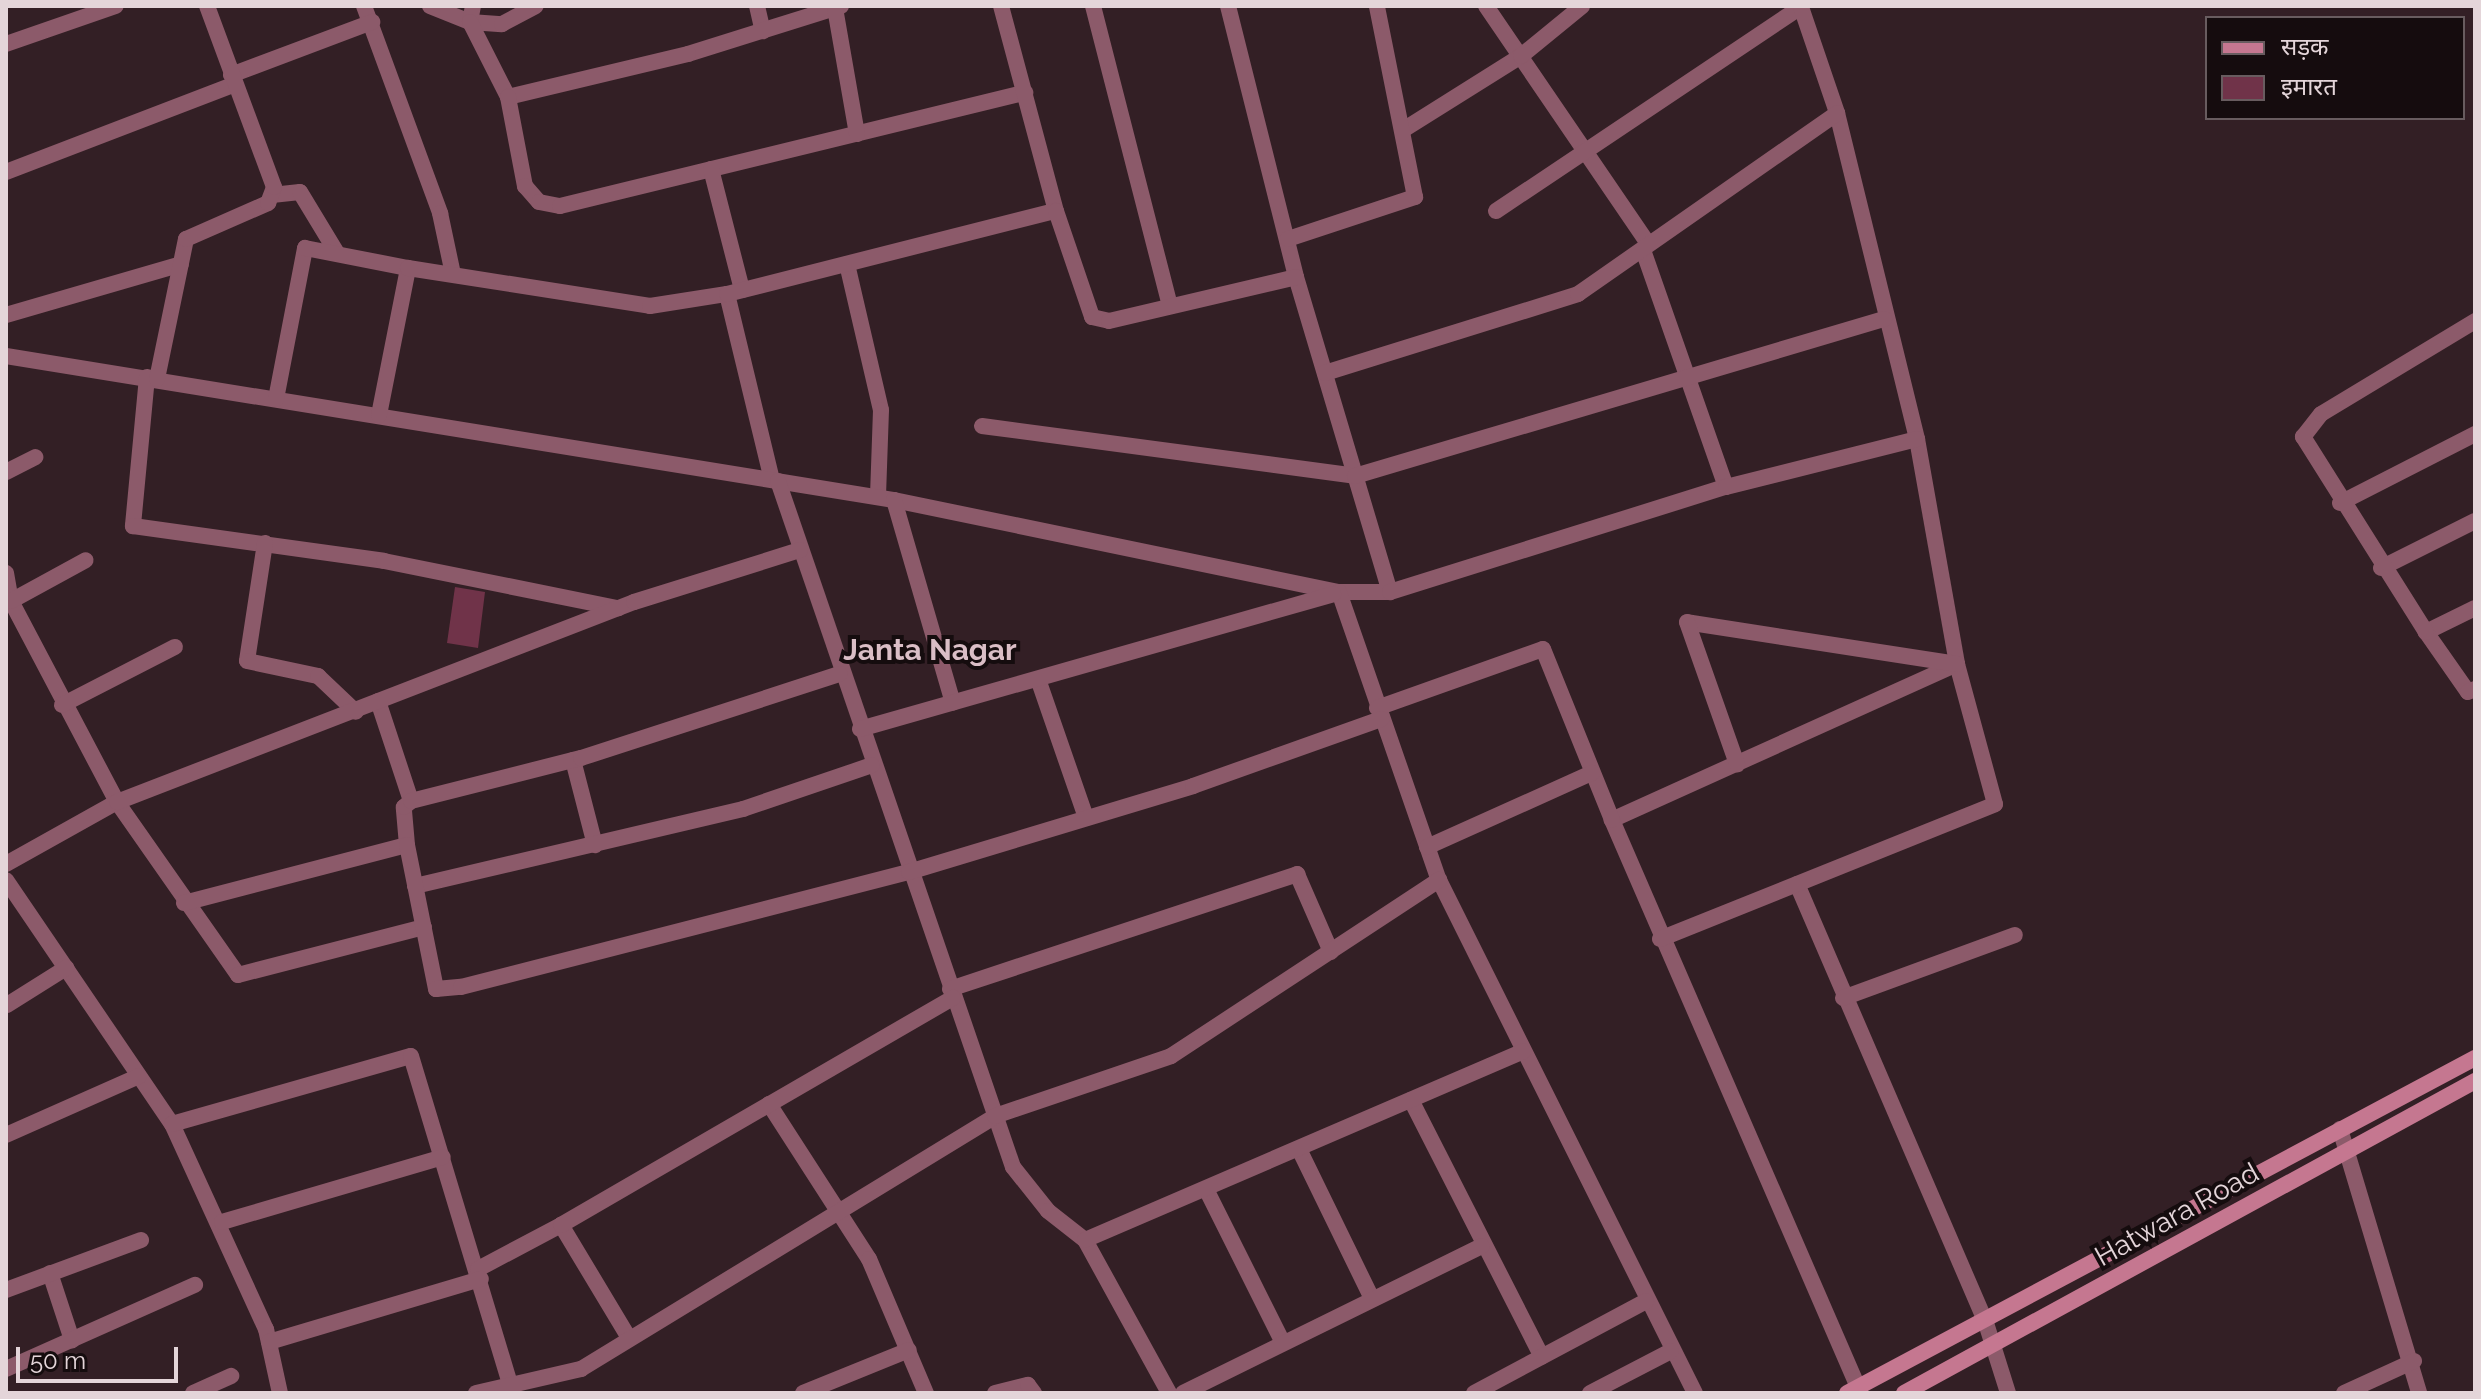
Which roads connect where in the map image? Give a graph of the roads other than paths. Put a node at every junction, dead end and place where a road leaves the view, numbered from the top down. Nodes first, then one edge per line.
1 (116, 6) edge
2 (207, 6) edge
3 (364, 6) edge
4 (430, 6) edge
5 (536, 6) edge
6 (757, 6) edge
7 (1001, 6) edge
8 (1093, 6) edge
9 (1228, 6) edge
10 (1377, 6) edge
11 (1486, 6) edge
12 (1582, 6) edge
13 (1801, 6) edge
14 (838, 7) edge
15 (472, 14) edge
16 (372, 22) junction
17 (763, 31) junction
18 (6, 44) edge
19 (1521, 56) junction
20 (233, 80) junction
21 (1025, 93) junction
22 (508, 97) junction
23 (1837, 113) junction
24 (1403, 130) junction
25 (857, 134) junction
26 (1584, 152) junction
27 (711, 169) junction
28 (6, 172) edge
29 (272, 195) junction
30 (1056, 211) junction
31 (1496, 211) dead end
32 (1288, 239) junction
33 (1645, 246) junction
34 (337, 253) junction
35 (181, 264) junction
36 (847, 264) junction
37 (408, 268) junction
38 (453, 274) junction
39 (1296, 277) junction
40 (734, 292) junction
41 (1170, 305) junction
42 (6, 315) edge
43 (1884, 319) junction
44 (2475, 321) edge
45 (6, 356) edge
46 (1325, 373) junction
47 (1690, 374) junction
48 (152, 378) junction
49 (276, 399) junction
50 (379, 415) junction
51 (982, 426) dead end
52 (2475, 434) edge
53 (1917, 439) junction
54 (35, 457) dead end
55 (6, 472) edge
56 (1355, 476) junction
57 (775, 480) junction
58 (1726, 487) junction
59 (886, 498) junction
60 (2340, 503) junction
61 (2475, 521) edge
62 (265, 543) junction
63 (800, 550) junction
64 (86, 560) dead end
65 (2381, 568) junction
66 (6, 573) edge
67 (1339, 592) junction
68 (1390, 592) junction
69 (11, 601) junction
70 (618, 608) junction
71 (2475, 608) edge
72 (2426, 632) junction
73 (175, 647) dead end
74 (1957, 664) junction
75 (840, 674) junction
76 (1038, 679) junction
77 (2475, 689) edge
78 (379, 702) junction
79 (953, 703) junction
80 (62, 705) junction
81 (356, 712) junction
82 (1379, 713) junction
83 (860, 729) junction
84 (573, 760) junction
85 (1737, 764) junction
86 (872, 765) junction
87 (1592, 773) junction
88 (411, 801) junction
89 (117, 802) junction
90 (1086, 818) junction
91 (1612, 820) junction
92 (407, 845) junction
93 (595, 845) junction
94 (1427, 847) junction
95 (6, 864) edge
96 (909, 872) junction
97 (6, 880) edge
98 (1439, 880) junction
99 (1797, 884) junction
100 (415, 886) junction
101 (184, 903) junction
102 (424, 927) junction
103 (2015, 935) dead end
104 (1660, 939) junction
105 (1331, 952) junction
106 (66, 968) junction
107 (952, 993) junction
108 (1843, 998) junction
109 (7, 1005) edge
110 (1523, 1051) junction
111 (2475, 1058) edge
112 (139, 1076) junction
113 (2475, 1081) edge
114 (1411, 1100) junction
115 (769, 1104) junction
116 (995, 1116) junction
117 (172, 1124) junction
118 (2340, 1129) junction
119 (6, 1135) edge
120 (1299, 1149) junction
121 (2350, 1150) junction
122 (443, 1157) junction
123 (1206, 1189) junction
124 (835, 1214) junction
125 (222, 1222) junction
126 (561, 1225) junction
127 (141, 1240) dead end
128 (1085, 1240) junction
129 (1482, 1246) junction
130 (50, 1273) junction
131 (480, 1274) junction
132 (8, 1284) edge
133 (195, 1285) dead end
134 (1372, 1299) junction
135 (1646, 1301) junction
136 (1985, 1320) junction
137 (629, 1338) junction
138 (72, 1340) junction
139 (269, 1342) junction
140 (1283, 1343) junction
141 (1995, 1346) junction
142 (909, 1350) junction
143 (1671, 1351) junction
144 (1542, 1357) junction
145 (2414, 1361) junction
146 (6, 1369) edge
147 (231, 1376) dead end
148 (512, 1389) edge
149 (1853, 1390) edge
150 (193, 1393) edge
151 (280, 1393) edge
152 (476, 1393) edge
153 (803, 1393) edge
154 (926, 1393) edge
155 (995, 1393) edge
156 (1034, 1393) edge
157 (1169, 1393) edge
158 (1183, 1393) edge
159 (1474, 1393) edge
160 (1590, 1393) edge
161 (1695, 1393) edge
162 (1904, 1393) edge
163 (2008, 1393) edge
164 (2344, 1393) edge
165 (2419, 1393) edge

1 - 18 street
2 - 20 street
3 - 16 street
4 - 15 street
5 - 15 street
6 - 17 street
7 - 21 street
8 - 41 street
9 - 32 street
10 - 24 street
11 - 19 street
12 - 19 street
13 - 23 street
13 - 26 street
14 - 17 street
14 - 25 street
15 - 22 street
16 - 20 street
16 - 38 street
17 - 22 street
19 - 24 street
19 - 26 street
20 - 28 street
20 - 29 street
21 - 25 street
21 - 30 street
22 - 27 street
23 - 33 street
23 - 43 street
24 - 32 street
25 - 27 street
26 - 31 street
26 - 33 street
27 - 40 street
29 - 34 street
29 - 35 street
30 - 36 street
30 - 41 street
32 - 39 street
33 - 46 street
33 - 47 street
34 - 37 street
34 - 49 street
35 - 42 street
35 - 48 street
36 - 40 street
36 - 59 street
37 - 38 street
37 - 50 street
38 - 40 street
39 - 41 street
39 - 46 street
40 - 57 street
43 - 47 street
43 - 53 street
44 - 60 street
45 - 48 street
46 - 56 street
47 - 56 street
47 - 58 street
48 - 49 street
48 - 62 street
49 - 50 street
50 - 57 street
51 - 56 street
52 - 60 street
53 - 58 street
53 - 74 street
54 - 55 street
56 - 68 street
57 - 59 street
57 - 63 street
58 - 68 street
59 - 67 street
59 - 79 street
60 - 65 street
61 - 65 street
62 - 70 street
62 - 81 street
63 - 70 street
63 - 75 street
64 - 69 street
65 - 72 street
66 - 69 street
67 - 68 street
67 - 76 street
67 - 82 street
69 - 80 street
70 - 78 street
71 - 72 street
72 - 77 street
73 - 80 street
74 - 85 street
74 - 85 street
74 - 99 street
75 - 83 street
75 - 84 street
76 - 79 street
76 - 90 street
78 - 81 street
78 - 88 street
79 - 83 street
80 - 89 street
81 - 89 street
82 - 87 street
82 - 90 street
82 - 94 street
83 - 86 street
84 - 88 street
84 - 93 street
85 - 91 street
86 - 93 street
86 - 96 street
87 - 91 street
87 - 94 street
88 - 92 street
89 - 95 street
89 - 101 street
90 - 96 street
91 - 104 street
92 - 100 street
92 - 101 street
93 - 100 street
94 - 98 street
96 - 102 street
96 - 107 street
97 - 106 street
98 - 105 street
98 - 110 street
99 - 104 street
99 - 108 street
100 - 102 street
101 - 102 street
103 - 108 street
104 - 149 street
105 - 107 street
105 - 116 street
106 - 109 street
106 - 112 street
107 - 115 street
107 - 116 street
108 - 136 street
110 - 114 street
110 - 135 street
111 - 118 street
112 - 117 street
112 - 119 street
113 - 121 street, Hatwara Road
114 - 120 street
114 - 129 street
115 - 124 street
115 - 126 street
116 - 124 street
116 - 128 street
117 - 122 street
117 - 125 street
118 - 121 street
118 - 136 street
120 - 123 street
120 - 134 street
121 - 141 street, Hatwara Road
121 - 145 street
122 - 125 street
122 - 131 street
123 - 128 street
123 - 140 street
124 - 137 street
124 - 142 street
125 - 139 street
126 - 131 street
126 - 137 street
127 - 130 street
128 - 157 street
129 - 134 street
129 - 144 street
130 - 132 street
130 - 138 street
131 - 139 street
131 - 148 street
133 - 138 street
134 - 140 street
135 - 143 street
135 - 144 street
136 - 141 street
136 - 149 street
137 - 148 street
138 - 146 street
139 - 151 street
140 - 158 street
141 - 162 street, Hatwara Road
141 - 163 street
142 - 153 street
142 - 154 street
143 - 160 street
143 - 161 street
144 - 159 street
145 - 164 street
145 - 165 street
147 - 150 street
148 - 152 street
155 - 156 street

